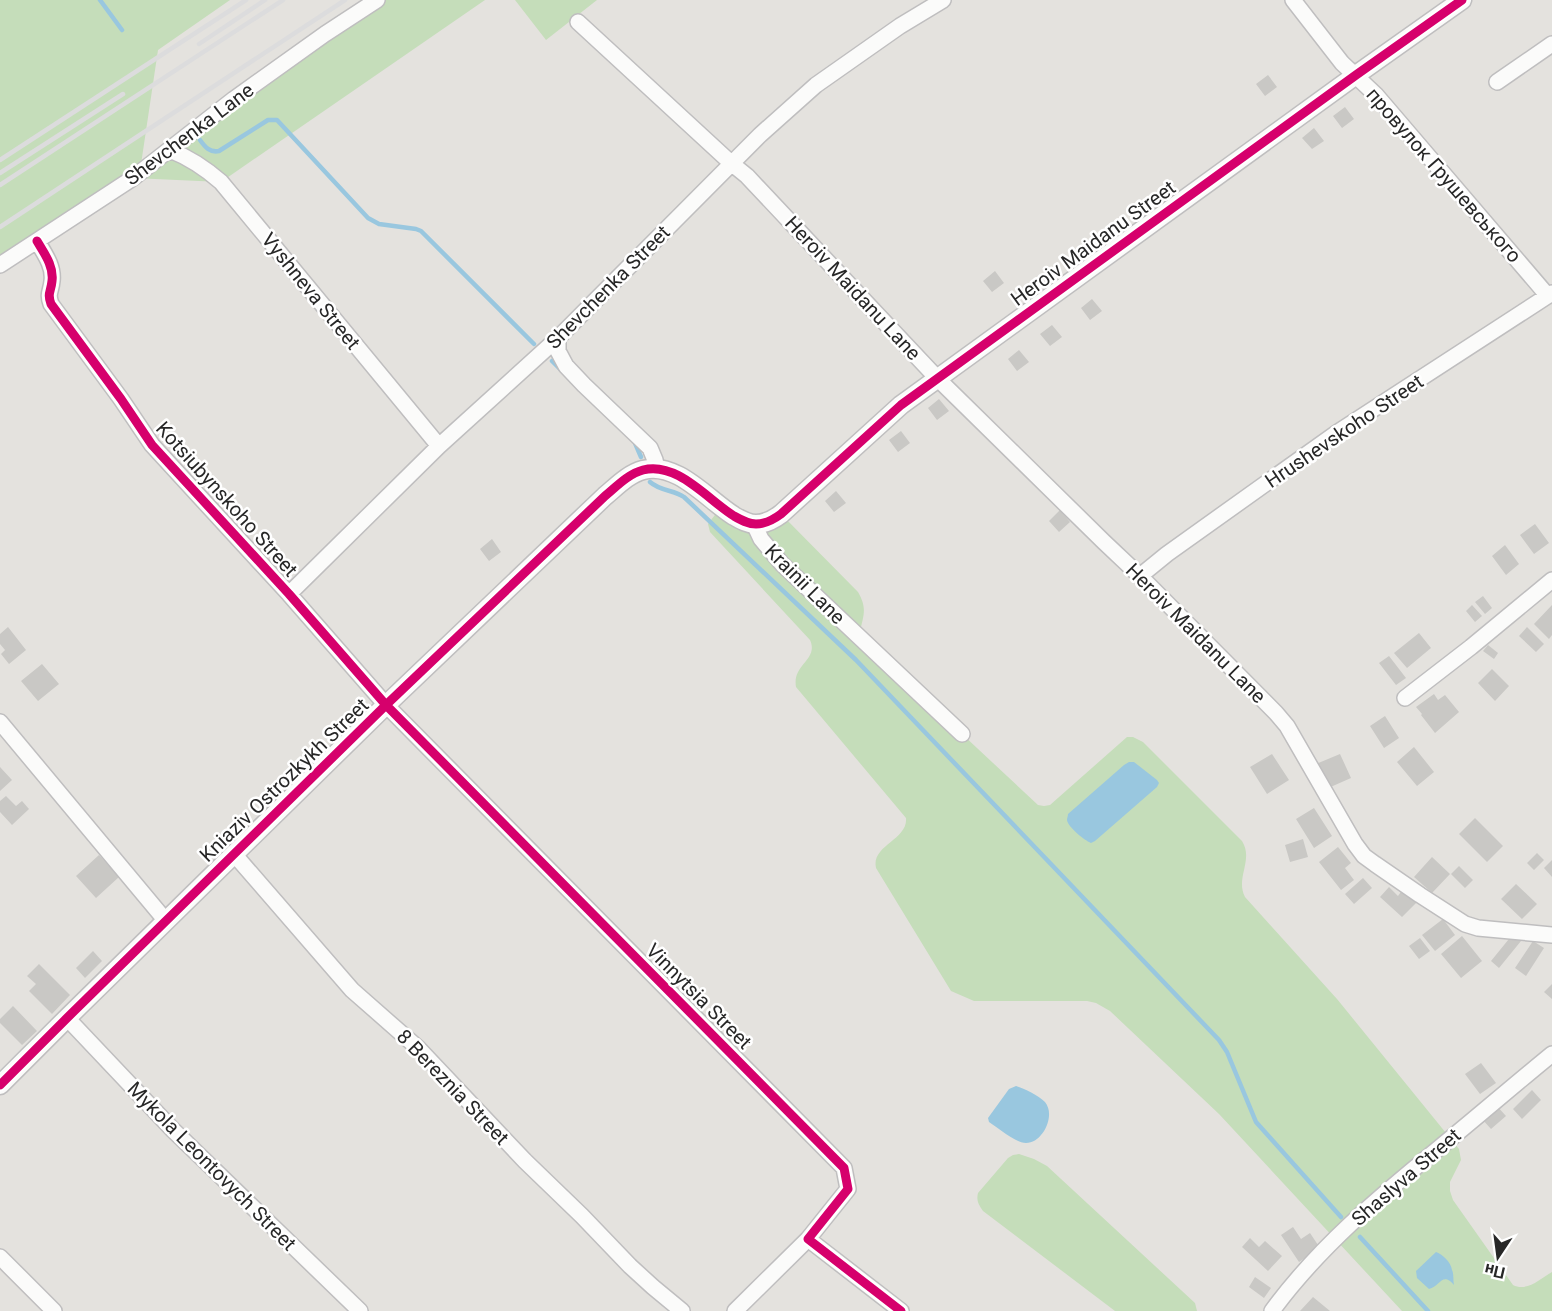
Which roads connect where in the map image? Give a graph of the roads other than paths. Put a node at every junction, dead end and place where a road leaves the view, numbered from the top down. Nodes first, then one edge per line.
1 (377, 0) edge
2 (943, 0) edge
3 (1293, 0) edge
4 (1462, 0) edge
5 (578, 22) dead end
6 (1552, 44) edge
7 (1356, 75) junction
8 (1497, 82) dead end
9 (170, 150) junction
10 (731, 163) junction
11 (37, 241) junction
12 (0, 265) edge
13 (1550, 294) edge
14 (558, 338) junction
15 (937, 378) junction
16 (439, 446) junction
17 (657, 468) junction
18 (754, 524) junction
19 (1140, 576) junction
20 (1552, 580) edge
21 (289, 594) junction
22 (1406, 698) dead end
23 (386, 705) junction
24 (0, 722) edge
25 (962, 735) dead end
26 (234, 854) junction
27 (166, 921) junction
28 (1552, 935) edge
29 (67, 1018) junction
30 (1552, 1054) edge
31 (0, 1085) edge
32 (808, 1239) junction
33 (0, 1257) edge
34 (54, 1311) edge
35 (360, 1311) edge
36 (682, 1311) edge
37 (735, 1311) edge
38 (901, 1311) edge
39 (1272, 1311) edge

1 - 9 street, Shevchenka Lane
2 - 10 street, Shevchenka Street
3 - 7 street, провулок Грушевського
4 - 7 street, Heroiv Maidanu Street
5 - 10 street, Heroiv Maidanu Lane
6 - 8 street
7 - 13 street, провулок Грушевського
7 - 15 street, Heroiv Maidanu Street
9 - 11 street, Shevchenka Lane
9 - 16 street, Vyshneva Street
10 - 14 street, Shevchenka Street
10 - 15 street, Heroiv Maidanu Lane
11 - 12 street, Shevchenka Lane
11 - 21 street, Kotsiubynskoho Street
13 - 19 street, Hrushevskoho Street
14 - 16 street, Shevchenka Street
14 - 17 street
15 - 18 street, Heroiv Maidanu Street
15 - 19 street, Heroiv Maidanu Lane
16 - 21 street, Shevchenka Street
17 - 18 street, Krainii Lane
17 - 23 street, Kniaziv Ostrozkykh Street
18 - 25 street, Krainii Lane
19 - 28 street, Heroiv Maidanu Lane
20 - 22 street
21 - 23 street, Kotsiubynskoho Street
23 - 26 street, Kniaziv Ostrozkykh Street
23 - 32 street, Vinnytsia Street
24 - 27 street
26 - 27 street, Kniaziv Ostrozkykh Street
26 - 36 street, 8 Bereznia Street
27 - 29 street, Kniaziv Ostrozkykh Street
29 - 31 street, Kniaziv Ostrozkykh Street
29 - 35 street, Mykola Leontovych Street
30 - 39 street, Shaslyva Street
32 - 37 street, Vinnytsia Street
32 - 38 street
33 - 34 street

